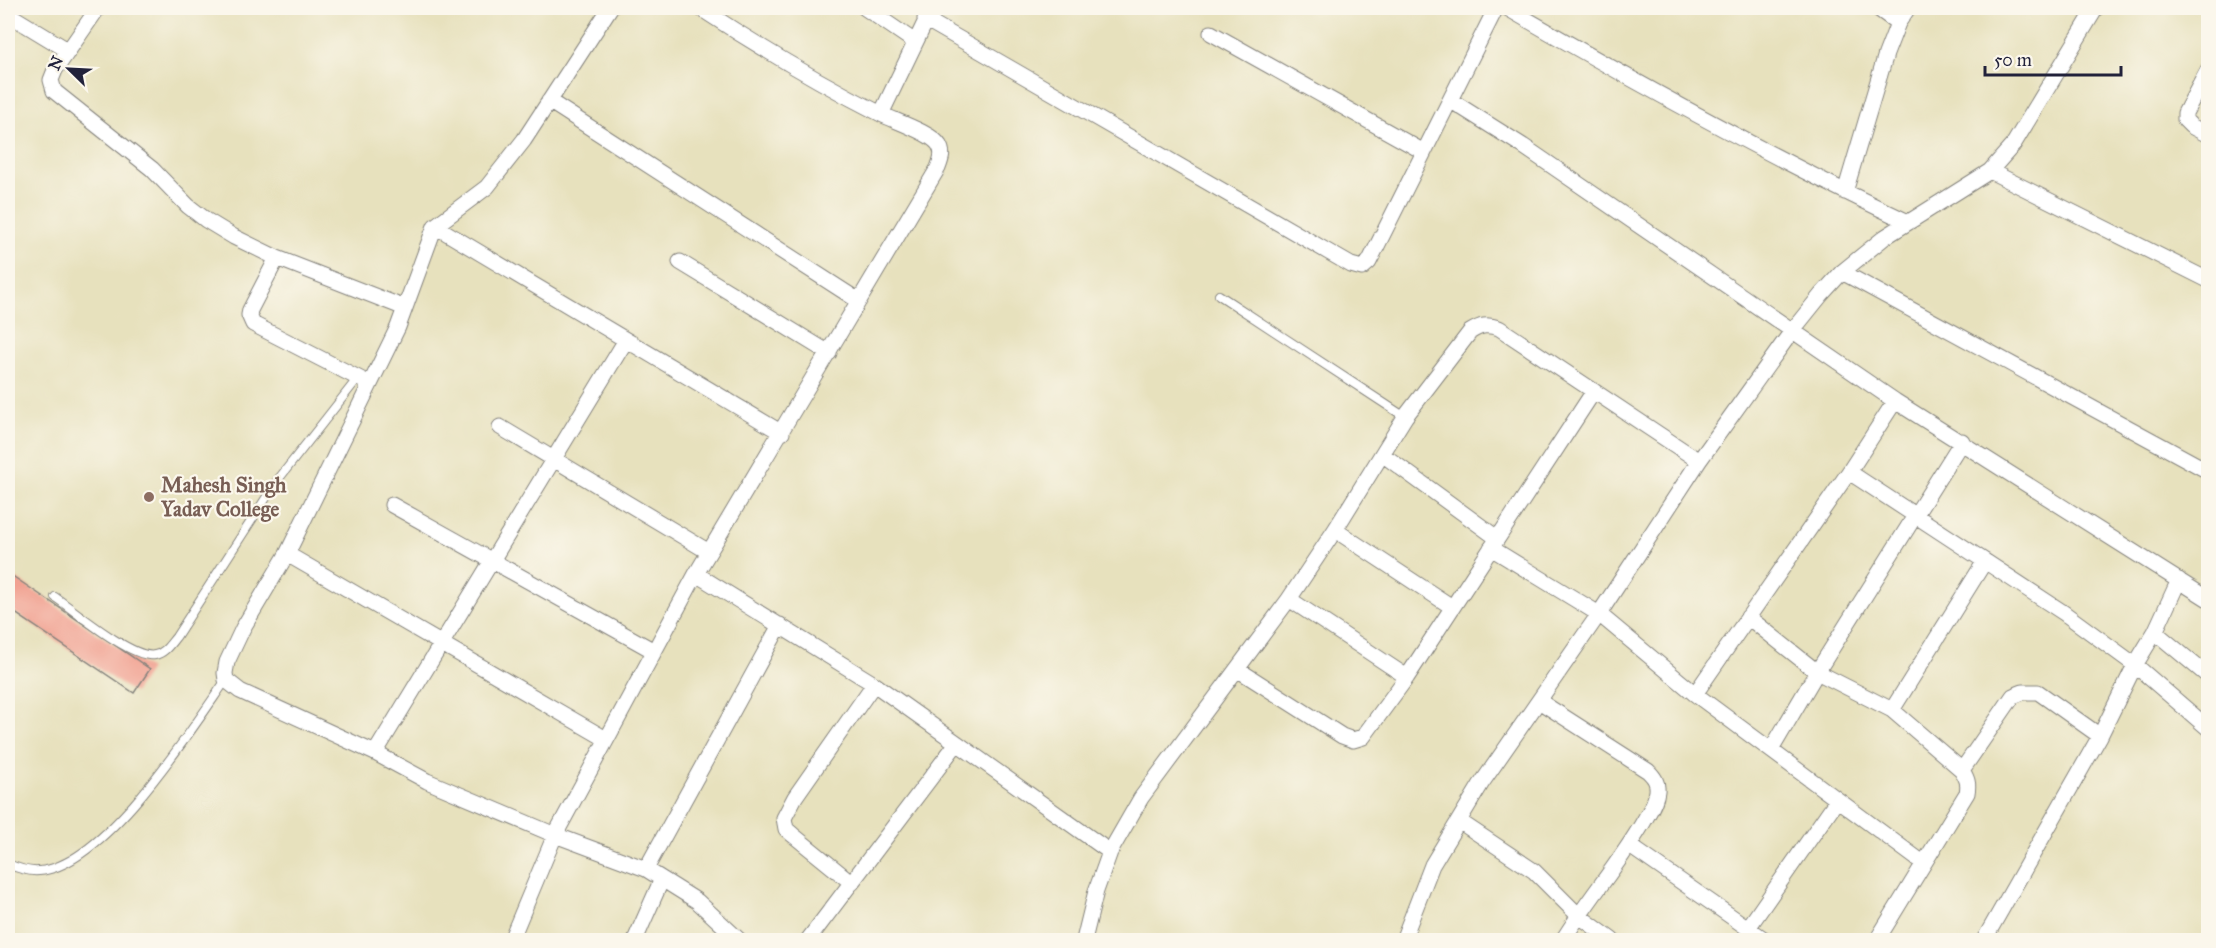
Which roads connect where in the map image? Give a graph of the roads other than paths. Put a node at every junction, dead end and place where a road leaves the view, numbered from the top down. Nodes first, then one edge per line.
1 (98, 8) edge
2 (610, 8) edge
3 (700, 8) edge
4 (865, 8) edge
5 (1496, 8) edge
6 (1508, 8) edge
7 (1878, 8) edge
8 (1908, 8) edge
9 (2096, 8) edge
10 (929, 13) edge
11 (8, 14) edge
12 (1898, 23) junction
13 (1211, 33) dead end
14 (915, 42) junction
15 (69, 51) junction
16 (2208, 70) edge
17 (1450, 100) junction
18 (549, 101) junction
19 (881, 114) junction
20 (2208, 135) edge
21 (1424, 152) junction
22 (1989, 171) junction
23 (1845, 192) junction
24 (1908, 222) junction
25 (435, 226) junction
26 (277, 258) junction
27 (680, 262) dead end
28 (1842, 272) junction
29 (2208, 280) edge
30 (1219, 295) dead end
31 (859, 302) junction
32 (405, 308) junction
33 (1792, 331) junction
34 (626, 340) junction
35 (829, 353) junction
36 (364, 381) junction
37 (1594, 392) junction
38 (1895, 401) junction
39 (1405, 417) junction
40 (500, 427) dead end
41 (782, 433) junction
42 (1962, 441) junction
43 (1382, 454) junction
44 (552, 459) junction
45 (1699, 460) junction
46 (2208, 471) edge
47 (1849, 472) junction
48 (392, 505) dead end
49 (1916, 514) junction
50 (1335, 530) junction
51 (1494, 543) junction
52 (709, 552) junction
53 (287, 554) junction
54 (492, 561) junction
55 (1985, 561) junction
56 (696, 574) junction
57 (2179, 580) junction
58 (55, 597) dead end
59 (1289, 599) junction
60 (2208, 599) edge
61 (1452, 607) junction
62 (1599, 614) junction
63 (1748, 617) junction
64 (780, 625) junction
65 (2155, 632) junction
66 (442, 644) junction
67 (654, 651) junction
68 (2135, 665) junction
69 (1237, 669) junction
70 (1817, 672) junction
71 (1407, 676) junction
72 (2208, 676) edge
73 (226, 680) junction
74 (874, 684) junction
75 (1695, 694) junction
76 (1539, 701) junction
77 (1892, 710) junction
78 (2208, 728) edge
79 (2100, 736) junction
80 (606, 740) junction
81 (957, 743) junction
82 (1771, 750) junction
83 (375, 753) junction
84 (1962, 770) junction
85 (1837, 800) junction
86 (1459, 821) junction
87 (555, 835) junction
88 (1630, 846) junction
89 (1110, 852) junction
90 (1923, 863) junction
91 (8, 864) edge
92 (646, 869) junction
93 (662, 879) junction
94 (852, 883) junction
95 (1578, 915) junction
96 (1748, 928) junction
97 (1883, 939) edge
98 (511, 940) edge
99 (634, 940) edge
100 (739, 940) edge
101 (808, 940) edge
102 (1084, 940) edge
103 (1403, 940) edge
104 (1563, 940) edge
105 (1612, 940) edge
106 (1766, 940) edge
107 (1984, 940) edge

1 - 15 street
2 - 18 street
3 - 19 street
4 - 14 street
5 - 17 street
6 - 23 street
7 - 12 street
8 - 12 street
9 - 22 street
10 - 14 street
10 - 21 street
11 - 15 street
12 - 23 street
13 - 21 street
14 - 19 street
15 - 26 street
16 - 20 street
17 - 21 street
17 - 33 street
18 - 25 street
18 - 31 street
19 - 31 street
22 - 24 street
22 - 29 street
23 - 24 street
24 - 28 street
25 - 32 street
25 - 34 street
26 - 32 street
26 - 36 street
27 - 35 street
28 - 33 street
28 - 46 street
30 - 39 lane
31 - 35 street
32 - 36 street
33 - 38 street
33 - 45 street
34 - 41 street
34 - 44 street
35 - 41 street
36 - 53 street
36 - 58 lane
37 - 39 street
37 - 45 street
37 - 51 street
38 - 42 street
38 - 47 street
39 - 43 street
40 - 44 street
41 - 52 street
42 - 49 street
42 - 57 street
43 - 50 street
43 - 51 street
44 - 52 street
44 - 54 street
45 - 62 street
47 - 49 street
47 - 63 street
48 - 54 street
49 - 55 street
49 - 70 street
50 - 59 street
50 - 61 street
51 - 61 street
51 - 62 street
52 - 56 street
53 - 66 street
53 - 73 street
54 - 66 street
54 - 67 street
55 - 68 street
55 - 77 street
56 - 64 street
56 - 67 street
57 - 60 street
57 - 65 street
59 - 69 street
59 - 71 street
61 - 71 street
62 - 75 street
62 - 76 street
63 - 70 street
63 - 75 street
64 - 74 street
64 - 92 street
65 - 68 street
65 - 72 street
66 - 80 street
66 - 83 street
67 - 80 street
68 - 78 street
68 - 79 street
69 - 71 street
69 - 89 street
70 - 77 street
70 - 82 street
73 - 83 street
73 - 91 lane
74 - 81 street
74 - 94 street
75 - 82 street
76 - 86 street
76 - 88 street
77 - 84 street
79 - 84 street
79 - 107 street
80 - 87 street
81 - 89 street
81 - 94 street
82 - 85 street
83 - 87 street
84 - 90 street
85 - 90 street
85 - 96 street
86 - 95 street
86 - 103 street
87 - 92 street
87 - 98 street
88 - 95 street
88 - 96 street
89 - 102 street
90 - 97 street
92 - 93 street
93 - 99 street
93 - 100 street
94 - 101 street
95 - 104 street
95 - 105 street
96 - 106 street

